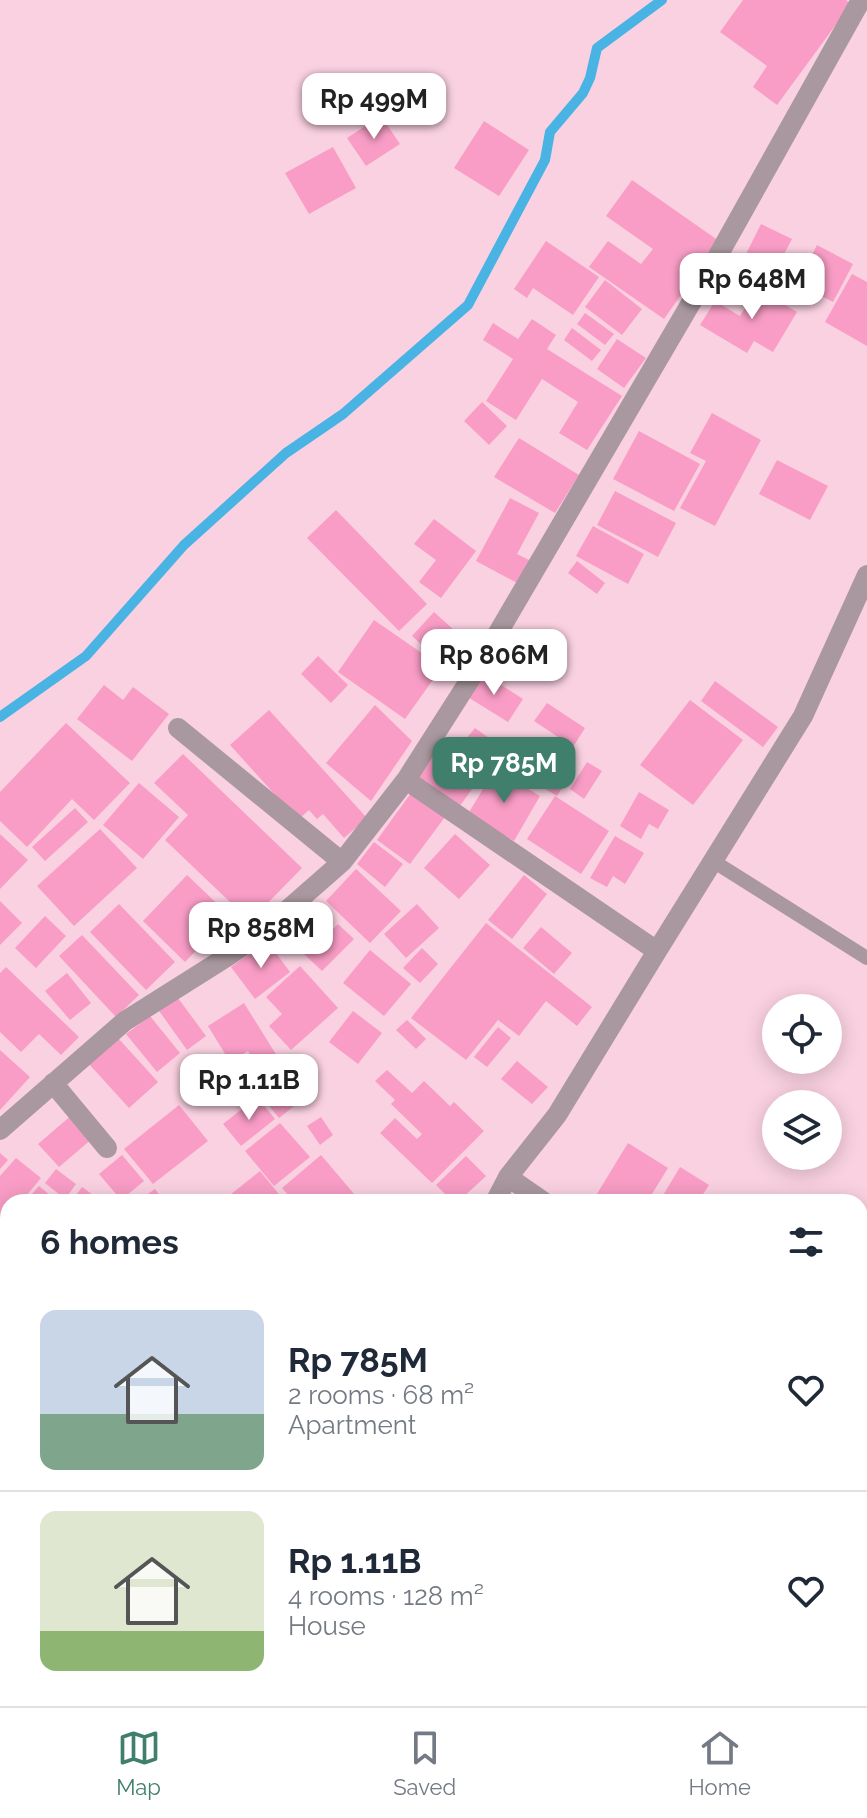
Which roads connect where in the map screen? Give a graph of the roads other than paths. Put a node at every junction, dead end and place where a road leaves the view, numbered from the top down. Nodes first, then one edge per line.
1 (861, 0) edge
2 (867, 575) edge
3 (178, 728) dead end
4 (406, 780) junction
5 (713, 861) junction
6 (342, 862) junction
7 (657, 951) junction
8 (867, 958) edge
9 (53, 1083) junction
10 (0, 1130) edge
11 (107, 1148) dead end
12 (508, 1177) junction
13 (499, 1194) edge
14 (532, 1194) edge

1 - 4 street
2 - 5 street
3 - 6 street
4 - 6 street
4 - 7 street
5 - 7 street
5 - 8 lane
6 - 9 street
7 - 12 street
9 - 10 street
9 - 11 street
12 - 13 street
12 - 14 street

